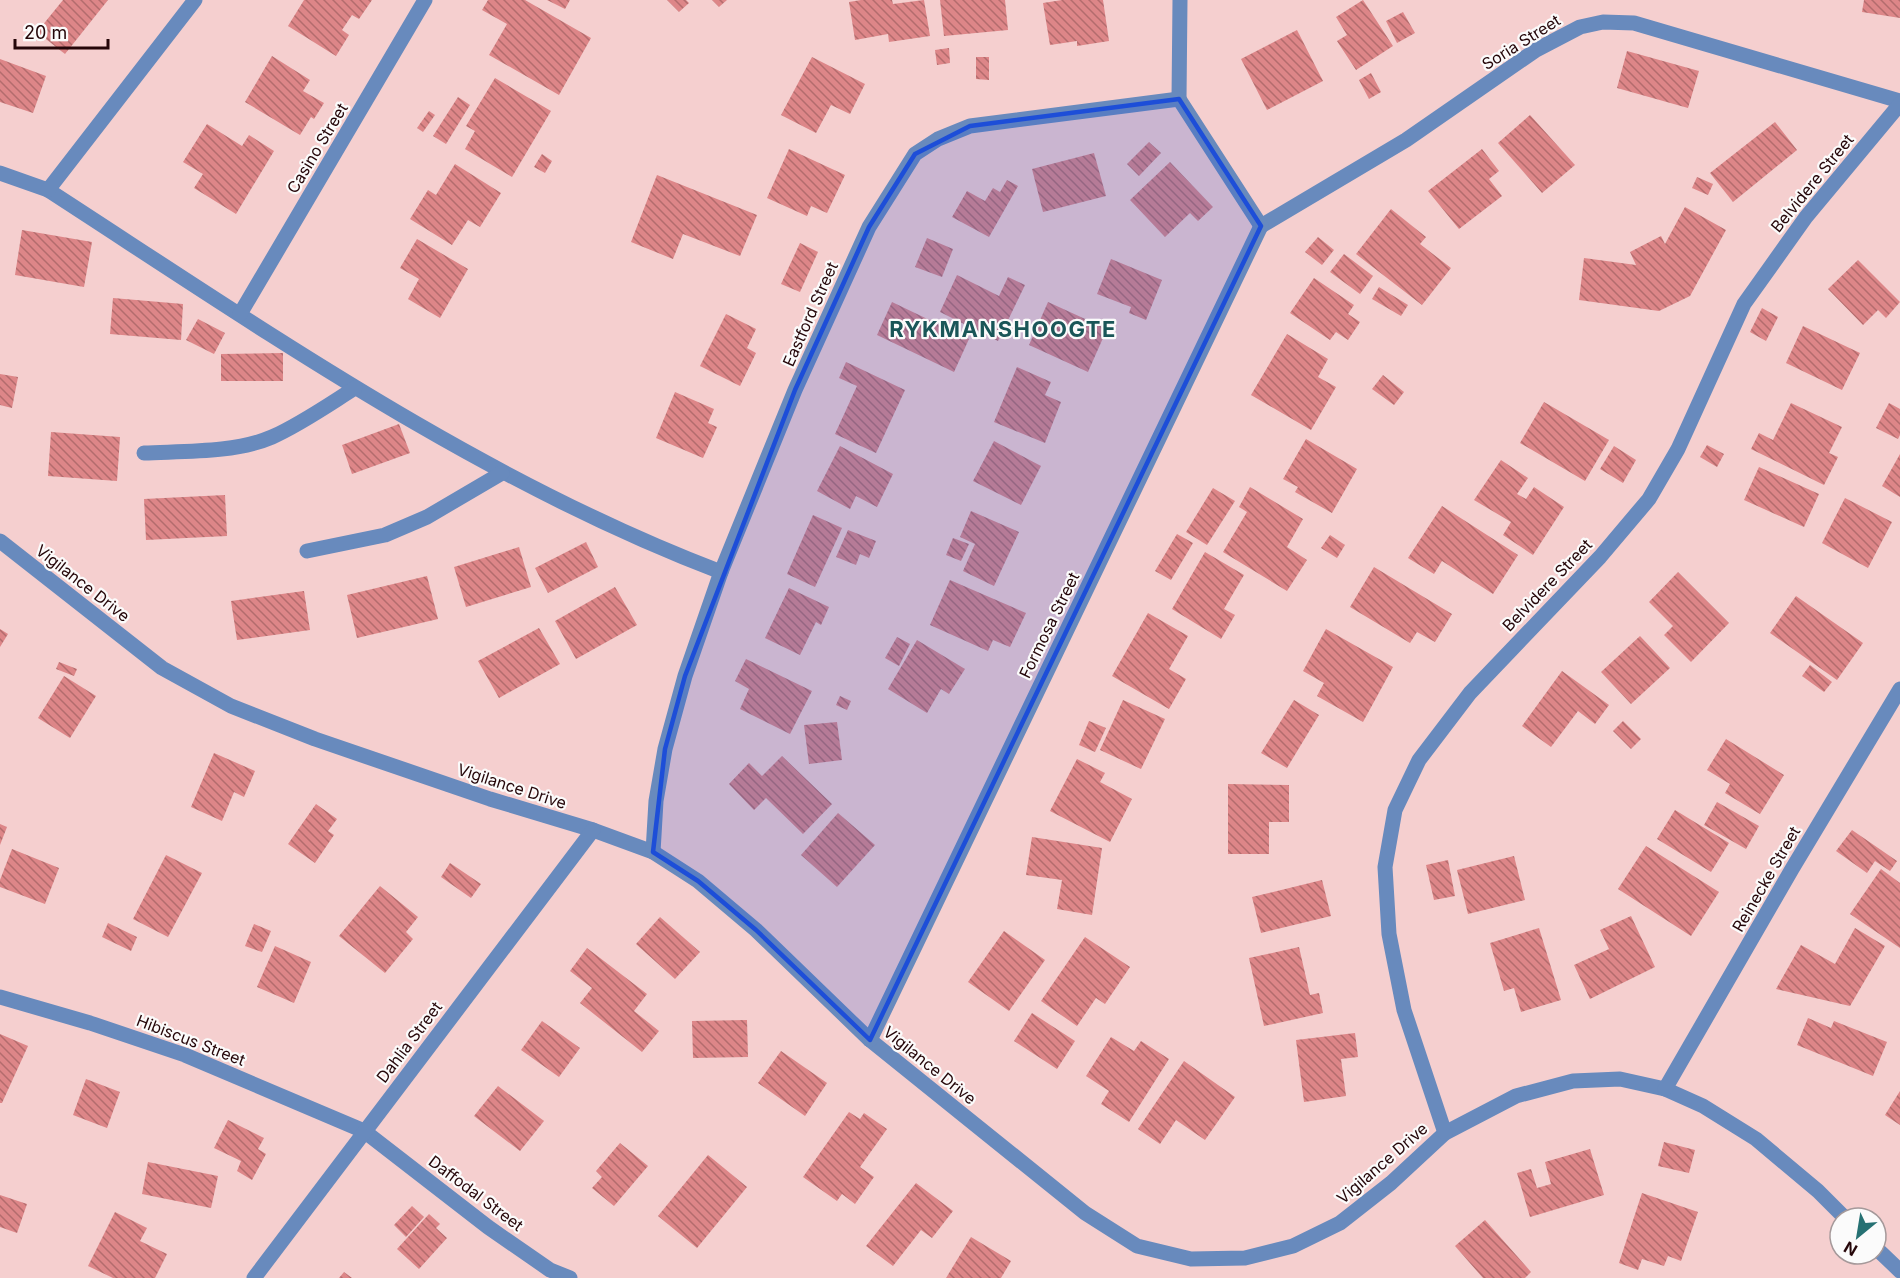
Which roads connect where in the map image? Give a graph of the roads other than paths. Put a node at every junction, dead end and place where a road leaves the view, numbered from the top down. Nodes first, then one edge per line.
1 (195, 0) edge
2 (426, 0) edge
3 (1180, 0) edge
4 (1179, 99) junction
5 (1900, 102) edge
6 (0, 173) edge
7 (48, 190) junction
8 (1261, 226) junction
9 (240, 314) junction
10 (355, 388) junction
11 (144, 453) dead end
12 (502, 473) junction
13 (0, 541) edge
14 (307, 551) dead end
15 (721, 572) junction
16 (1900, 689) edge
17 (593, 830) junction
18 (653, 852) junction
19 (0, 997) edge
20 (870, 1040) junction
21 (1665, 1089) junction
22 (364, 1131) junction
23 (1445, 1133) junction
24 (1833, 1206) edge
25 (1888, 1260) edge
26 (1900, 1271) edge
27 (254, 1278) edge
28 (570, 1278) edge

1 - 7 street
2 - 9 street, Casino Street
3 - 4 street
4 - 8 street
4 - 15 street, Eastford Street
5 - 8 street, Soria Street
5 - 23 street, Belvidere Street
6 - 7 street
7 - 9 street
8 - 20 street, Formosa Street
9 - 10 street
10 - 11 street
10 - 12 street
12 - 14 street
12 - 15 street
13 - 17 street, Vigilance Drive
15 - 18 street, Eastford Street
16 - 21 street, Reinecke Street
17 - 18 street, Vigilance Drive
17 - 22 street, Dahlia Street
18 - 20 street, Vigilance Drive
19 - 22 street, Hibiscus Street
20 - 23 street, Vigilance Drive
21 - 23 street, Vigilance Drive
21 - 24 street, Vigilance Drive
22 - 27 street, Dahlia Street
22 - 28 street, Daffodal Street
25 - 26 street

